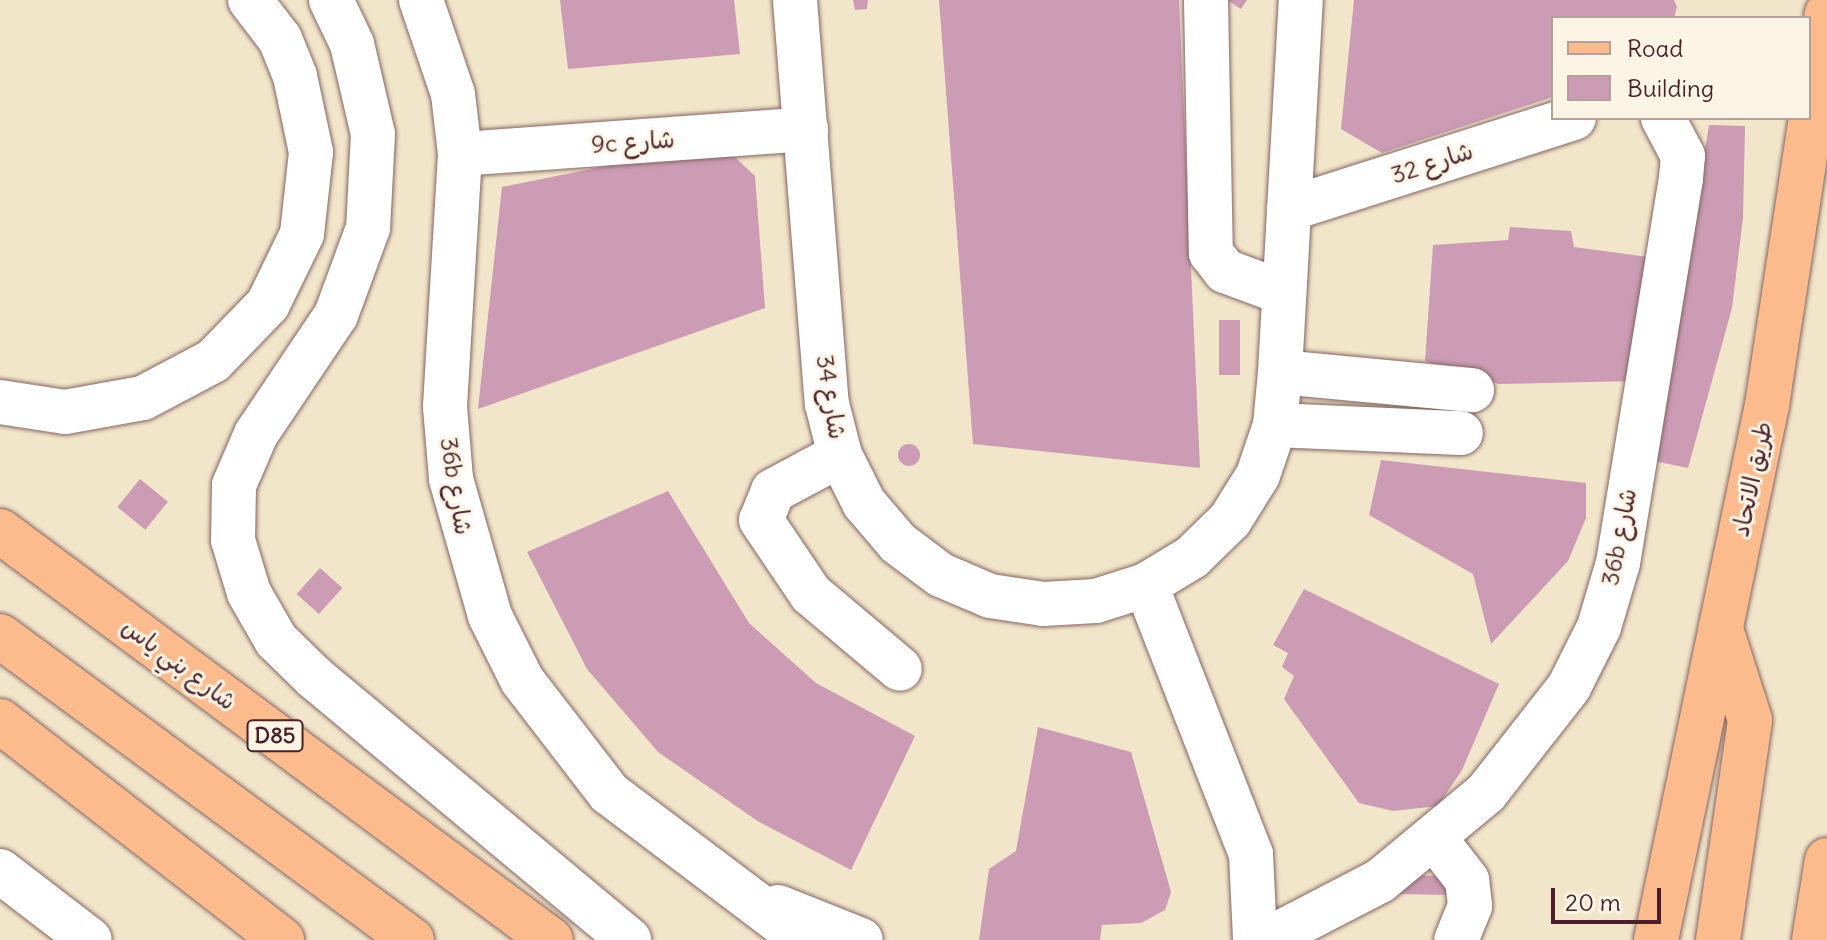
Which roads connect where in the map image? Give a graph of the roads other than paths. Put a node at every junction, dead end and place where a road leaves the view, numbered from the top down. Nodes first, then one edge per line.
1 (250, 0) edge
2 (331, 0) edge
3 (421, 0) edge
4 (795, 0) edge
5 (1206, 0) edge
6 (1301, 0) edge
7 (1827, 14) edge
8 (1811, 118) edge
9 (1568, 120) edge
10 (1665, 120) edge
11 (1811, 120) edge
12 (806, 129) junction
13 (460, 154) junction
14 (1289, 209) junction
15 (1284, 293) junction
16 (1280, 372) junction
17 (1472, 390) dead end
18 (0, 402) edge
19 (1275, 425) junction
20 (1461, 433) dead end
21 (840, 455) junction
22 (0, 531) edge
23 (1146, 585) junction
24 (1721, 629) junction
25 (0, 636) edge
26 (900, 669) dead end
27 (0, 721) edge
28 (1436, 840) junction
29 (1827, 860) edge
30 (0, 871) edge
31 (724, 880) junction
32 (90, 940) edge
33 (282, 940) edge
34 (412, 940) edge
35 (551, 940) edge
36 (629, 940) edge
37 (804, 940) edge
38 (861, 940) edge
39 (1255, 940) edge
40 (1266, 940) edge
41 (1456, 940) edge
42 (1656, 940) edge
43 (1718, 940) edge
44 (1814, 940) edge

1 - 18 street
2 - 36 street
3 - 13 street, 36b شارع
4 - 12 street, شارع 34
5 - 15 street
6 - 14 street, شارع 34
7 - 8 main road, طريق الاتحاد
9 - 14 street, شارع 32
10 - 28 street, 36b شارع
11 - 24 main road, طريق الاتحاد
12 - 13 street, 9c شارع
12 - 21 street, شارع 34
13 - 31 street, 36b شارع
14 - 15 street, شارع 34
15 - 16 street, شارع 34
16 - 17 street
16 - 19 street, شارع 34
19 - 20 street
19 - 23 street, شارع 34
21 - 23 street, شارع 34
21 - 26 street
22 - 35 main road, شارع بني ياس / D85
23 - 39 street
24 - 42 main road, طريق الاتحاد
24 - 43 main road
25 - 34 main road
27 - 33 main road
28 - 40 street, 36b شارع
28 - 41 street
29 - 44 main road
30 - 32 street
31 - 37 street, 36b شارع
31 - 38 street, 36b شارع

